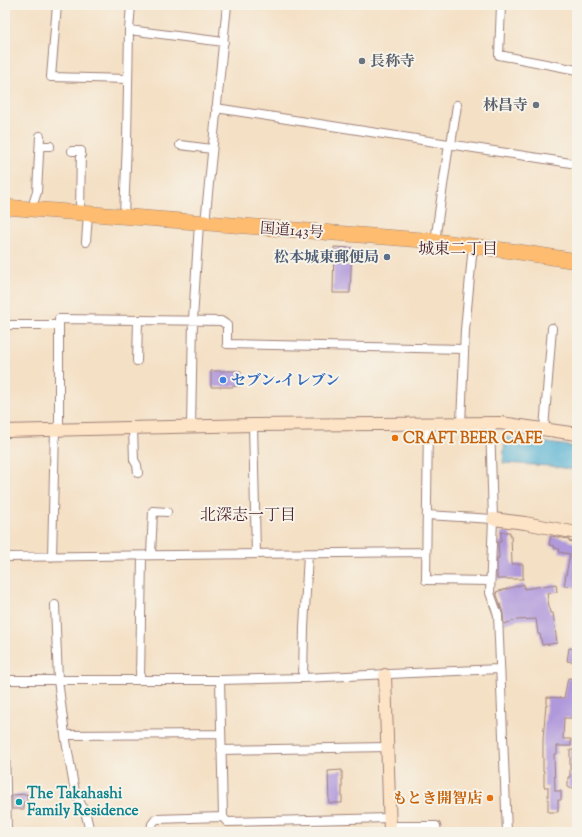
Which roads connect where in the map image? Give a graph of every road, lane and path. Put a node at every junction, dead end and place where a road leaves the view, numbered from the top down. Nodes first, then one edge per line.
1 (57, 5) edge
2 (131, 5) edge
3 (227, 5) edge
4 (501, 5) edge
5 (128, 30) junction
6 (224, 42) junction
7 (577, 70) edge
8 (128, 79) junction
9 (457, 105) dead end
10 (216, 108) junction
11 (40, 136) dead end
12 (450, 144) junction
13 (180, 145) dead end
14 (40, 146) junction
15 (50, 146) dead end
16 (78, 149) dead end
17 (212, 149) junction
18 (577, 164) edge
19 (5, 207) edge
20 (34, 210) junction
21 (84, 213) junction
22 (124, 216) junction
23 (202, 223) junction
24 (435, 241) junction
25 (86, 242) dead end
26 (472, 245) junction
27 (577, 261) edge
28 (138, 320) junction
29 (193, 320) junction
30 (5, 325) edge
31 (59, 325) junction
32 (552, 328) dead end
33 (464, 348) junction
34 (137, 361) dead end
35 (460, 423) junction
36 (490, 423) junction
37 (428, 424) junction
38 (252, 426) junction
39 (191, 427) junction
40 (133, 428) junction
41 (57, 429) junction
42 (544, 429) junction
43 (5, 431) edge
44 (577, 434) edge
45 (138, 473) dead end
46 (167, 512) dead end
47 (426, 514) junction
48 (493, 519) junction
49 (577, 533) edge
50 (426, 552) junction
51 (256, 553) junction
52 (308, 554) junction
53 (142, 556) junction
54 (151, 556) junction
55 (5, 557) edge
56 (52, 557) junction
57 (490, 581) junction
58 (55, 605) dead end
59 (499, 669) junction
60 (385, 675) junction
61 (303, 678) junction
62 (5, 680) edge
63 (58, 680) junction
64 (140, 680) junction
65 (220, 680) junction
66 (220, 734) junction
67 (65, 735) junction
68 (387, 747) junction
69 (5, 748) edge
70 (221, 750) junction
71 (222, 818) junction
72 (390, 825) edge
73 (7, 832) edge
74 (90, 832) edge
75 (151, 832) edge
76 (437, 832) edge
77 (507, 832) edge

1 - 8 street
2 - 5 street
3 - 6 street
4 - 7 street
5 - 6 street
5 - 8 street
6 - 10 street
8 - 22 street
9 - 12 street
10 - 12 street
10 - 17 street
11 - 14 street
12 - 18 street
12 - 24 street
13 - 17 street
14 - 15 street
14 - 20 street
16 - 21 street
17 - 23 street
19 - 20 highway, 国道143号
20 - 21 highway, 国道143号
21 - 22 highway, 国道143号
21 - 25 street
22 - 23 highway, 国道143号
23 - 24 highway, 国道143号
23 - 29 street
24 - 26 highway, 国道143号
26 - 27 highway, 国道143号
26 - 33 street
28 - 29 street
28 - 31 street
28 - 34 street
29 - 33 street
29 - 39 street
30 - 31 street
31 - 41 street
32 - 42 street
33 - 35 street
35 - 36 street
35 - 37 street
36 - 42 street
36 - 48 street
37 - 38 street
37 - 47 street
38 - 39 street
38 - 51 street
39 - 40 street
40 - 41 street
40 - 45 street
41 - 43 street
41 - 56 street
42 - 44 street
46 - 54 street
47 - 48 street
47 - 50 street
48 - 49 street
48 - 57 street
50 - 52 street
50 - 57 street
51 - 52 street
51 - 54 street
52 - 61 street
53 - 54 street
53 - 56 street
53 - 64 street
55 - 56 street
57 - 59 street
58 - 63 street
59 - 60 street
59 - 77 street
60 - 61 street
60 - 68 street
61 - 65 street
62 - 63 street
63 - 64 street
63 - 67 street
64 - 65 street
65 - 66 street
66 - 67 street
66 - 70 street
67 - 74 street
68 - 70 street
68 - 72 street
69 - 73 street
70 - 71 street
71 - 72 street
71 - 75 street
72 - 76 street

